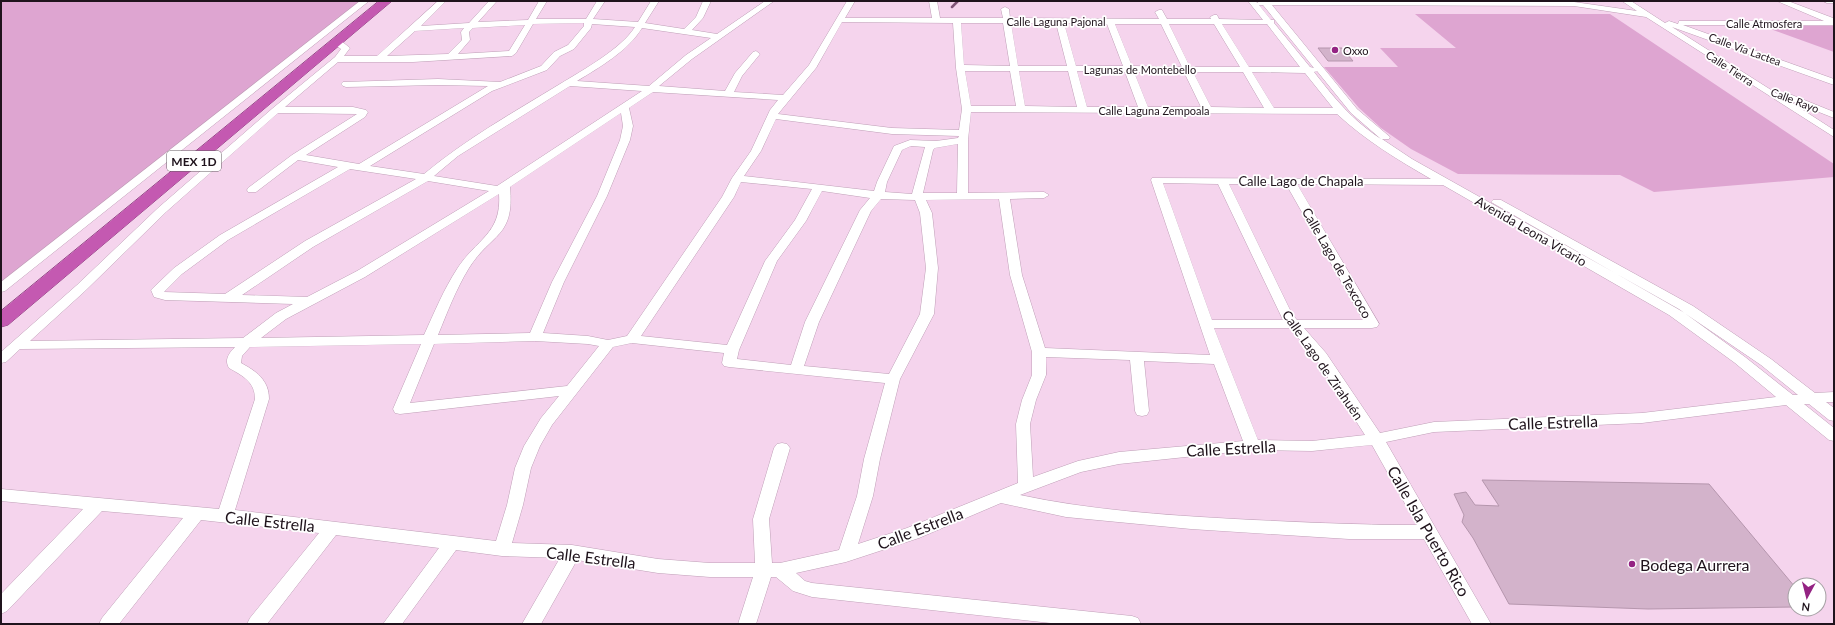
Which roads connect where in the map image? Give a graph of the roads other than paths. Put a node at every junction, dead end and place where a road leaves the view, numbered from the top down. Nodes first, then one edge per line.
1 (365, 1) edge
2 (386, 1) edge
3 (442, 1) edge
4 (493, 1) edge
5 (543, 1) edge
6 (601, 1) edge
7 (655, 1) edge
8 (707, 1) edge
9 (770, 1) edge
10 (852, 1) edge
11 (933, 1) edge
12 (1626, 1) edge
13 (1781, 1) edge
14 (1827, 1) edge
15 (1834, 1) edge
16 (1259, 2) edge
17 (1319, 2) edge
18 (1367, 2) edge
19 (1418, 2) edge
20 (1468, 2) edge
21 (1519, 2) edge
22 (1572, 3) edge
23 (1005, 9) dead end
24 (1159, 12) dead end
25 (1212, 14) dead end
26 (1652, 17) junction
27 (841, 20) junction
28 (588, 21) junction
29 (936, 21) junction
30 (957, 21) junction
31 (1007, 21) junction
32 (1059, 21) junction
33 (532, 22) junction
34 (1110, 22) junction
35 (1164, 22) junction
36 (1217, 22) junction
37 (1271, 22) junction
38 (1834, 22) edge
39 (1670, 23) junction
40 (641, 25) junction
41 (470, 26) junction
42 (413, 29) junction
43 (686, 32) junction
44 (719, 37) junction
45 (337, 42) junction
46 (756, 54) dead end
47 (450, 57) junction
48 (338, 58) junction
49 (379, 59) junction
50 (960, 68) junction
51 (1014, 69) junction
52 (1072, 69) junction
53 (1128, 69) junction
54 (1187, 70) junction
55 (1247, 70) junction
56 (1308, 70) junction
57 (1320, 70) junction
58 (1834, 82) edge
59 (570, 83) junction
60 (346, 84) dead end
61 (500, 84) junction
62 (1756, 84) junction
63 (651, 89) junction
64 (728, 93) junction
65 (785, 98) junction
66 (624, 106) junction
67 (967, 109) junction
68 (276, 110) junction
69 (1021, 110) junction
70 (1083, 110) junction
71 (1144, 110) junction
72 (1208, 111) junction
73 (1271, 111) junction
74 (1340, 112) junction
75 (1834, 115) edge
76 (772, 116) junction
77 (1831, 130) edge
78 (963, 137) junction
79 (935, 144) junction
80 (296, 158) junction
81 (353, 167) junction
82 (737, 178) junction
83 (424, 179) junction
84 (1222, 181) junction
85 (1290, 181) junction
86 (1445, 182) junction
87 (819, 186) junction
88 (501, 188) junction
89 (252, 190) dead end
90 (879, 194) junction
91 (1004, 195) junction
92 (1044, 195) dead end
93 (962, 196) junction
94 (919, 197) junction
95 (1, 288) edge
96 (226, 299) junction
97 (308, 301) junction
98 (1, 321) edge
99 (1207, 324) junction
100 (1296, 324) junction
101 (534, 337) junction
102 (428, 340) junction
103 (632, 340) junction
104 (247, 342) junction
105 (608, 344) junction
106 (17, 345) junction
107 (732, 350) junction
108 (1039, 352) junction
109 (1137, 356) junction
110 (1, 359) edge
111 (1219, 360) junction
112 (796, 370) junction
113 (893, 378) junction
114 (572, 390) junction
115 (1834, 397) edge
116 (1811, 398) junction
117 (1789, 400) junction
118 (1142, 411) dead end
119 (1834, 416) edge
120 (1834, 436) edge
121 (1376, 439) junction
122 (1252, 445) junction
123 (782, 448) dead end
124 (1026, 486) junction
125 (1, 495) edge
126 (1000, 497) junction
127 (98, 504) junction
128 (197, 513) junction
129 (225, 516) junction
130 (332, 528) junction
131 (1430, 532) junction
132 (452, 543) junction
133 (502, 549) junction
134 (572, 552) junction
135 (846, 555) junction
136 (772, 570) junction
137 (1, 606) edge
138 (108, 624) edge
139 (256, 624) edge
140 (392, 624) edge
141 (531, 624) edge
142 (747, 624) edge
143 (1132, 624) edge
144 (1482, 624) edge

1 - 95 street
2 - 45 highway, MEX 1D
3 - 42 street
4 - 41 street
5 - 33 street
6 - 28 street
7 - 40 street
8 - 43 street
9 - 44 street
10 - 27 street
11 - 29 street
12 - 26 street, Calle Tierra
13 - 38 street
14 - 15 street
16 - 17 street
16 - 37 street, Avenida Leona Vicario
16 - 57 street, Avenida Leona Vicario
17 - 18 street
18 - 19 street
19 - 20 street
20 - 21 street
21 - 22 street
22 - 26 street
23 - 31 street
24 - 35 street
25 - 36 street
26 - 39 street, Calle Vía Lactea
26 - 62 street, Calle Tierra
27 - 29 street, Calle Laguna Pajonal
27 - 65 street
28 - 33 street
28 - 40 street
28 - 61 street
29 - 30 street, Calle Laguna Pajonal
30 - 31 street, Calle Laguna Pajonal
30 - 50 street
31 - 32 street, Calle Laguna Pajonal
31 - 51 street
32 - 34 street, Calle Laguna Pajonal
32 - 52 street
33 - 41 street
33 - 47 street
34 - 35 street, Calle Laguna Pajonal
34 - 53 street
35 - 36 street, Calle Laguna Pajonal
35 - 54 street
36 - 37 street, Calle Laguna Pajonal
36 - 55 street
37 - 56 street, Avenida Leona Vicario
38 - 39 street, Calle Atmosfera
39 - 58 street, Calle Vía Lactea
40 - 43 street
40 - 59 street
41 - 42 street
41 - 47 street
42 - 49 street
43 - 44 street
44 - 63 street
45 - 48 street
45 - 98 highway, MEX 1D
46 - 64 street
47 - 49 street
48 - 49 street
48 - 68 street
50 - 51 street, Lagunas de Montebello
50 - 67 street
51 - 52 street, Lagunas de Montebello
51 - 69 street
52 - 53 street, Lagunas de Montebello
52 - 70 street
53 - 54 street, Lagunas de Montebello
53 - 71 street
54 - 55 street, Lagunas de Montebello
54 - 72 street
55 - 56 street, Lagunas de Montebello
55 - 73 street
56 - 57 street, Lagunas de Montebello
56 - 74 street, Avenida Leona Vicario
57 - 116 street, Avenida Leona Vicario
59 - 63 street
59 - 83 street
60 - 61 street
61 - 81 street
62 - 75 street, Calle Rayo
62 - 77 street, Calle Tierra
63 - 64 street
63 - 66 street
64 - 65 street
65 - 76 street
66 - 88 street
66 - 101 street
67 - 69 street, Calle Laguna Zempoala
67 - 78 street
68 - 80 street
68 - 106 street
69 - 70 street, Calle Laguna Zempoala
70 - 71 street, Calle Laguna Zempoala
71 - 72 street, Calle Laguna Zempoala
72 - 73 street, Calle Laguna Zempoala
73 - 74 street, Calle Laguna Zempoala
74 - 86 street, Avenida Leona Vicario
76 - 78 street
76 - 82 street
78 - 79 street
78 - 93 street
79 - 90 street
79 - 94 street
80 - 81 street
80 - 89 street
81 - 83 street
81 - 96 street
82 - 87 street
82 - 103 street
83 - 88 street
83 - 96 street
84 - 85 street, Calle Lago de Chapala
84 - 99 street, Calle Lago de Chapala
84 - 100 street, Calle Lago de Zirahuén
85 - 86 street, Calle Lago de Chapala
85 - 100 street, Calle Lago de Texcoco
86 - 117 street, Avenida Leona Vicario
87 - 90 street
87 - 107 street
88 - 97 street
88 - 102 street
90 - 94 street
90 - 112 street
91 - 92 street
91 - 93 street
91 - 108 street
93 - 94 street
94 - 113 street
96 - 97 street
97 - 104 street
99 - 100 street
99 - 111 street
100 - 121 street, Calle Lago de Zirahuén
101 - 102 street
101 - 105 street
102 - 104 street
102 - 114 street
103 - 105 street
103 - 107 street
104 - 106 street
104 - 129 street
105 - 114 street
106 - 110 street
107 - 112 street
108 - 109 street
108 - 124 street
109 - 111 street
109 - 118 street
111 - 122 street
112 - 113 street
113 - 135 street
114 - 133 street
115 - 116 street, Calle Estrella
116 - 117 street, Calle Estrella
116 - 119 street, Avenida Leona Vicario
117 - 120 street, Avenida Leona Vicario
117 - 121 street, Calle Estrella
121 - 122 street, Calle Estrella
121 - 131 street, Calle Isla Puerto Rico
122 - 124 street, Calle Estrella
123 - 136 street
124 - 126 street, Calle Estrella
125 - 127 street, Calle Estrella
126 - 131 street
126 - 135 street, Calle Estrella
127 - 128 street, Calle Estrella
127 - 137 street
128 - 129 street, Calle Estrella
128 - 138 street
129 - 130 street, Calle Estrella
130 - 132 street, Calle Estrella
130 - 139 street
131 - 144 street, Calle Isla Puerto Rico
132 - 133 street, Calle Estrella
132 - 140 street
133 - 134 street, Calle Estrella
134 - 136 street, Calle Estrella
134 - 141 street
135 - 136 street, Calle Estrella
136 - 142 street
136 - 143 street

